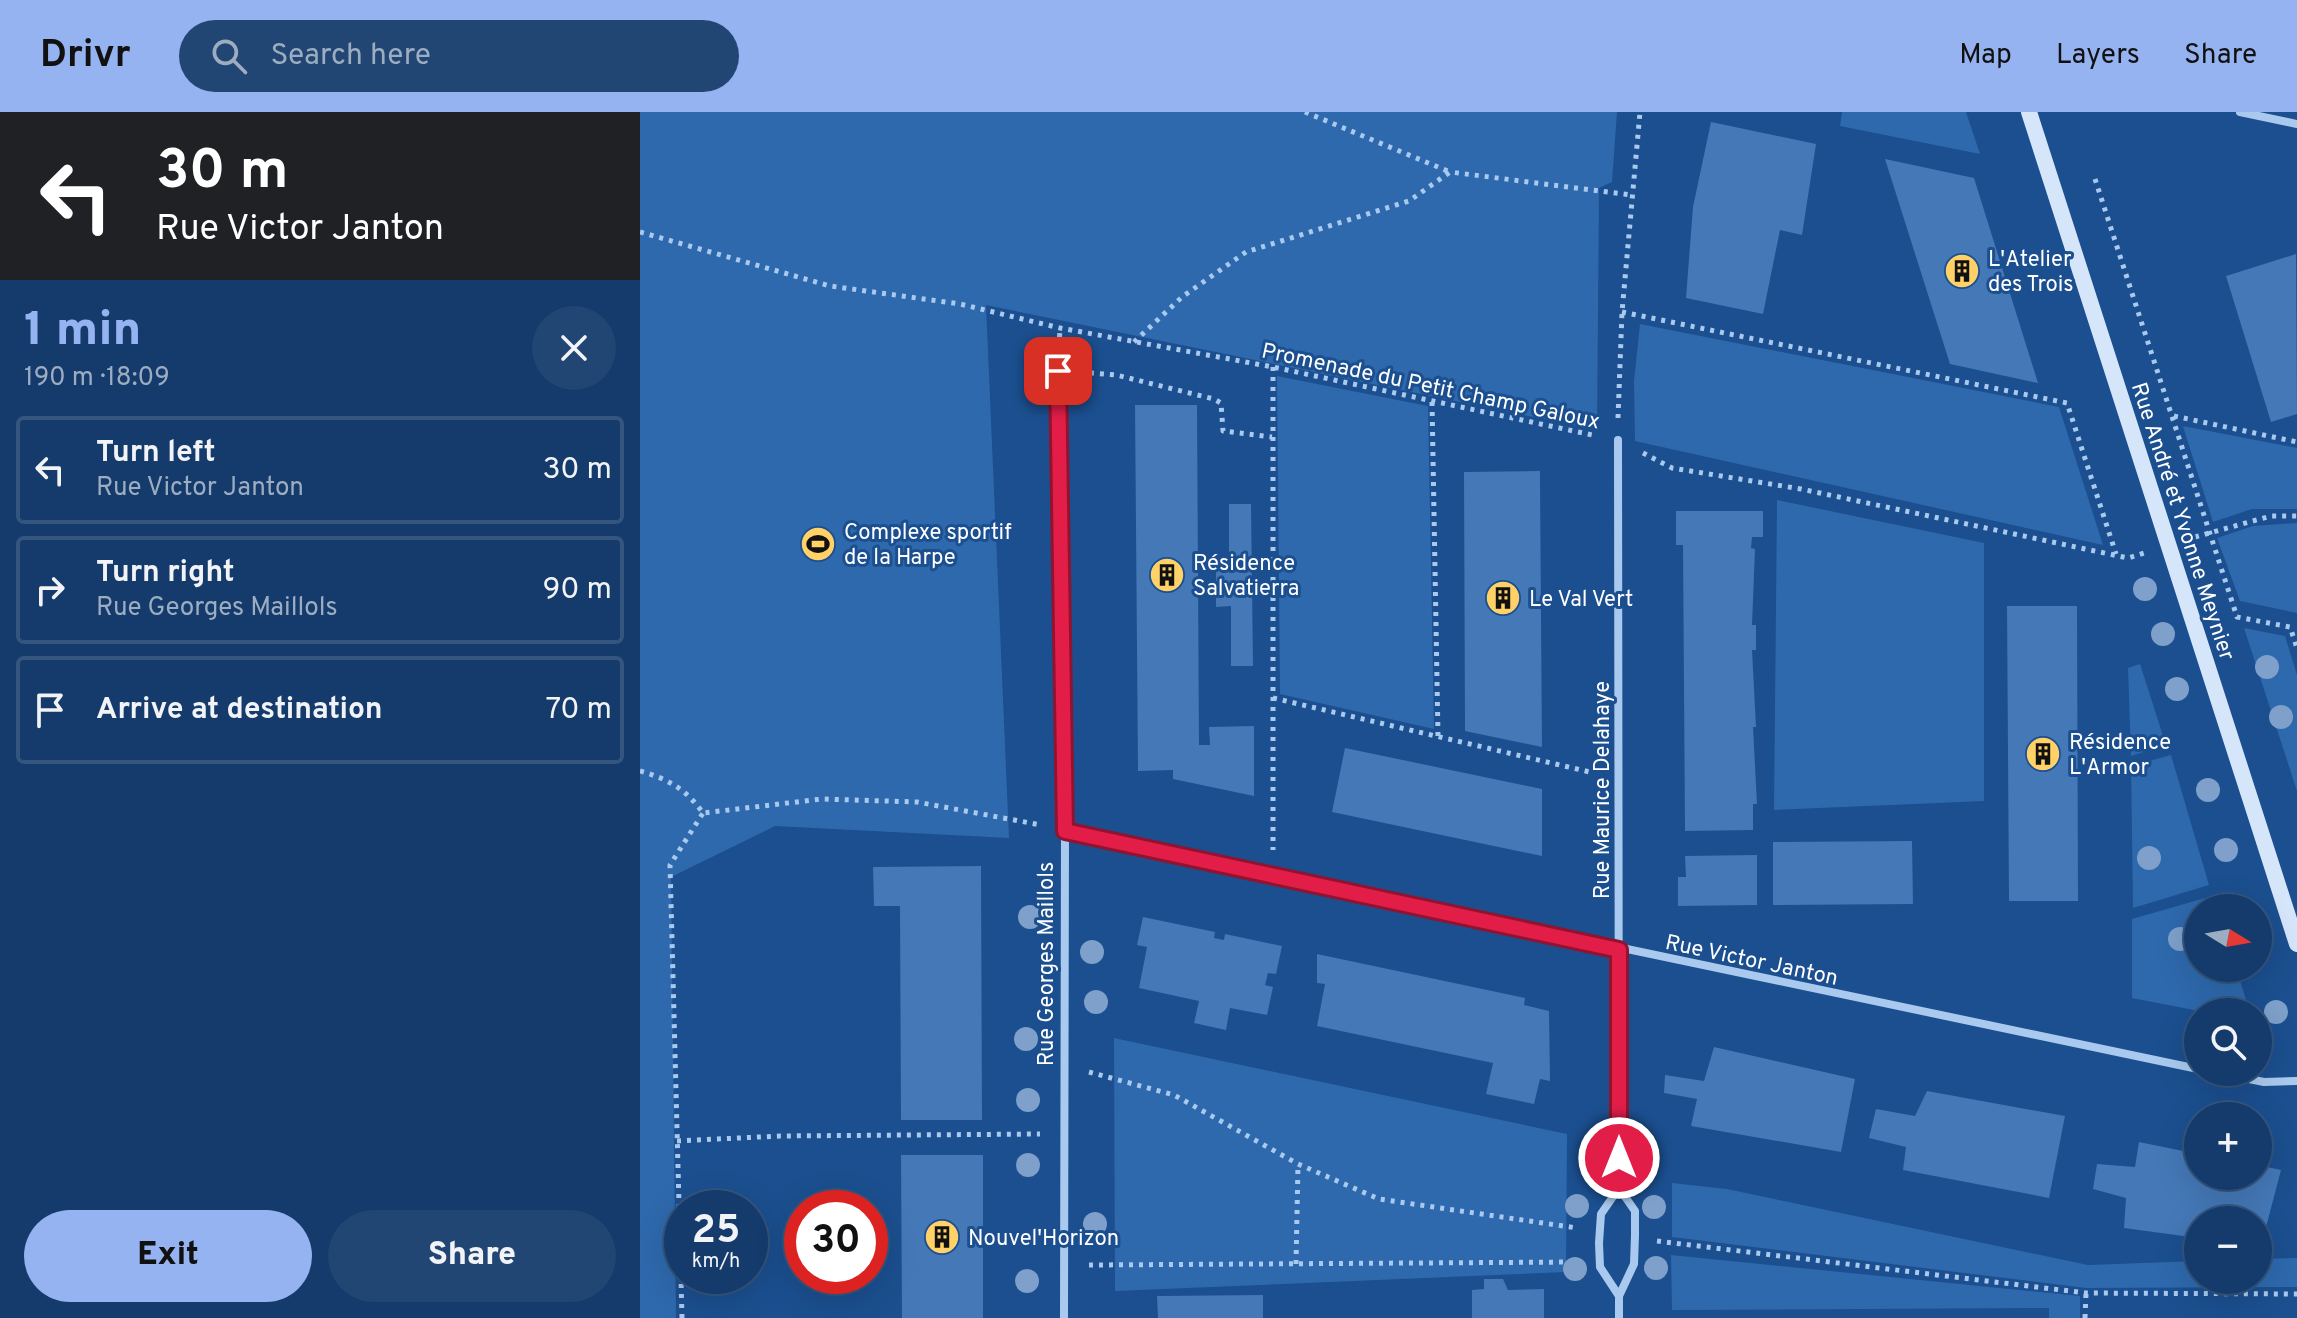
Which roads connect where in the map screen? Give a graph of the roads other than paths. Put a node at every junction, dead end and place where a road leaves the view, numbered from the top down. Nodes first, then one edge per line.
1 (2029, 112) edge
2 (2240, 112) edge
3 (2297, 124) edge
4 (1058, 371) road end
5 (1618, 440) road end
6 (1065, 831) junction
7 (2297, 944) edge
8 (1619, 950) junction
9 (2184, 1066) edge
10 (2297, 1081) edge
11 (2272, 1082) edge
12 (1619, 1188) junction
13 (1619, 1296) junction
14 (1064, 1318) edge
15 (1619, 1318) edge

1 - 7 street, Rue André et Yvonne Meynier
2 - 3 street
4 - 6 street, Rue Georges Maillols
5 - 8 street, Rue Maurice Delahaye
6 - 8 street, Rue Victor Janton
6 - 14 street, Rue Georges Maillols
8 - 9 street, Rue Victor Janton
8 - 12 street, Rue Maurice Delahaye
10 - 11 street
12 - 13 street, Rue Maurice Delahaye
12 - 13 street, Rue Maurice Delahaye
13 - 15 street, Rue Maurice Delahaye

